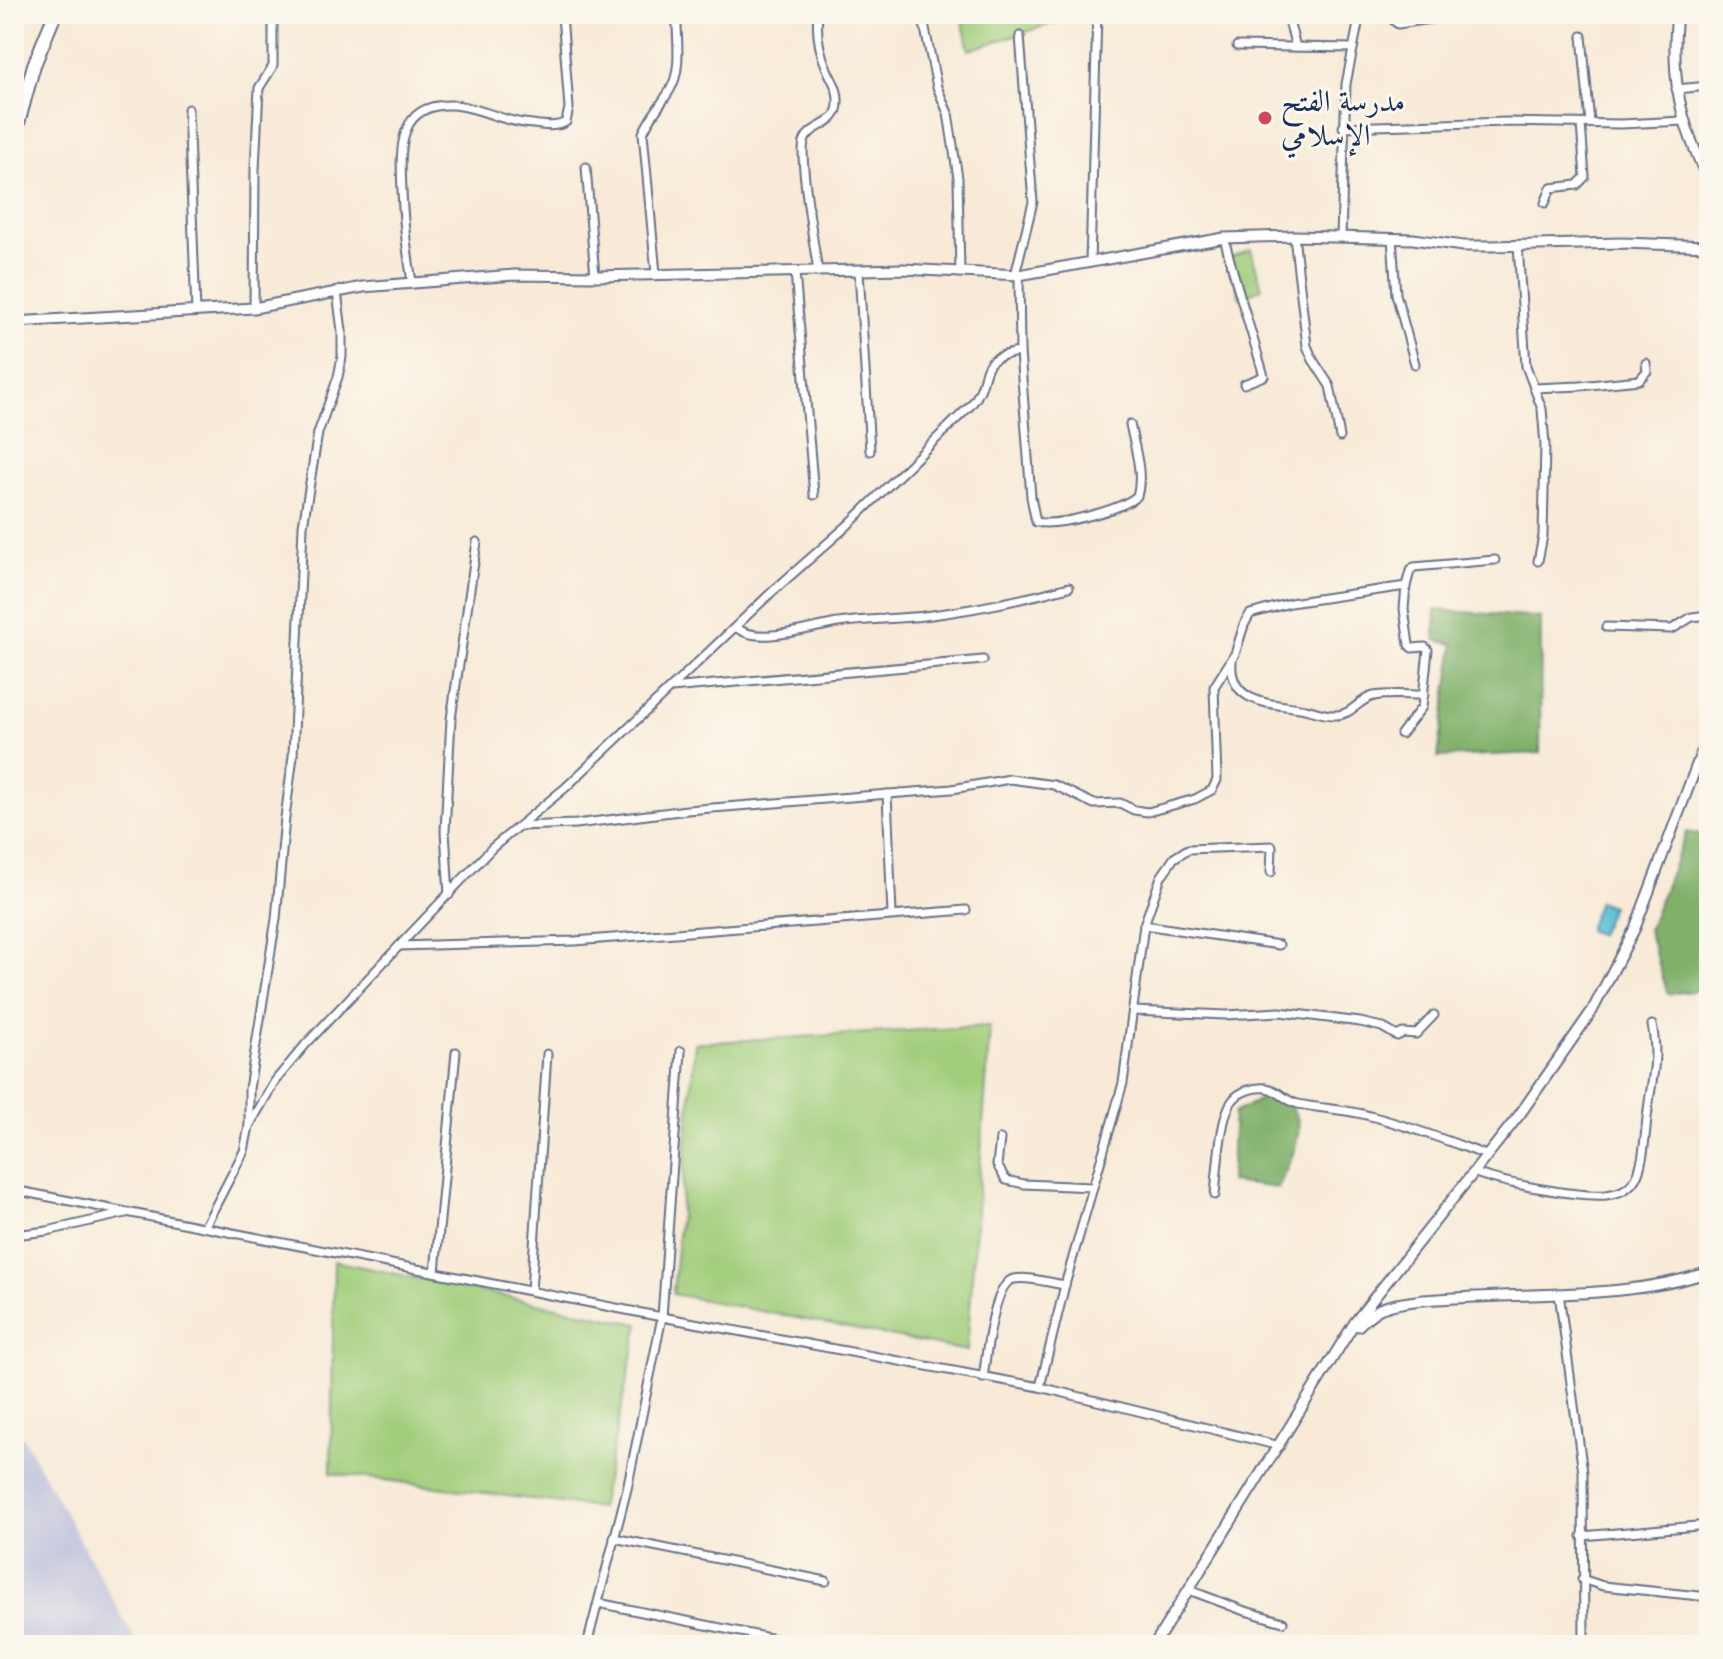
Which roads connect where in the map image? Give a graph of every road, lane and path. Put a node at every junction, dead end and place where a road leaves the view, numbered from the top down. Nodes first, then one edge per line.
1 (55, 14) edge
2 (273, 14) edge
3 (562, 14) edge
4 (677, 14) edge
5 (818, 14) edge
6 (922, 14) edge
7 (1097, 14) edge
8 (1287, 14) edge
9 (1360, 14) edge
10 (1392, 14) edge
11 (1463, 14) edge
12 (1677, 14) edge
13 (1020, 36) dead end
14 (1582, 36) dead end
15 (1237, 46) dead end
16 (1296, 47) junction
17 (1353, 48) junction
18 (1709, 86) edge
19 (1676, 89) junction
20 (18, 108) edge
21 (188, 109) dead end
22 (1684, 121) junction
23 (1585, 124) junction
24 (1343, 127) junction
25 (14, 138) edge
26 (586, 167) dead end
27 (1709, 181) edge
28 (1545, 203) dead end
29 (1294, 236) junction
30 (1341, 237) junction
31 (1224, 238) junction
32 (1392, 238) junction
33 (1709, 238) edge
34 (1518, 245) junction
35 (1695, 245) junction
36 (1709, 246) edge
37 (1090, 263) junction
38 (859, 271) junction
39 (795, 272) junction
40 (818, 272) junction
41 (960, 273) junction
42 (656, 274) junction
43 (1017, 275) junction
44 (595, 276) junction
45 (412, 282) junction
46 (337, 292) junction
47 (254, 308) junction
48 (196, 312) junction
49 (14, 322) edge
50 (1020, 352) junction
51 (1646, 363) dead end
52 (1415, 364) dead end
53 (1244, 384) dead end
54 (1534, 388) junction
55 (1130, 424) dead end
56 (1340, 437) dead end
57 (870, 451) dead end
58 (814, 495) dead end
59 (477, 542) dead end
60 (1495, 560) dead end
61 (1538, 561) dead end
62 (1406, 586) junction
63 (1069, 587) dead end
64 (1709, 615) edge
65 (736, 627) junction
66 (1606, 627) dead end
67 (1232, 659) junction
68 (983, 660) dead end
69 (671, 688) junction
70 (1424, 695) junction
71 (1709, 733) edge
72 (1401, 734) dead end
73 (887, 794) junction
74 (517, 826) junction
75 (1271, 872) dead end
76 (449, 895) junction
77 (966, 910) dead end
78 (892, 915) junction
79 (1144, 925) junction
80 (1279, 945) dead end
81 (399, 946) junction
82 (1134, 1011) junction
83 (1434, 1015) dead end
84 (1652, 1025) dead end
85 (681, 1051) dead end
86 (456, 1052) dead end
87 (547, 1054) dead end
88 (249, 1126) junction
89 (1000, 1139) dead end
90 (1486, 1155) junction
91 (1473, 1172) junction
92 (1092, 1187) junction
93 (14, 1190) edge
94 (1215, 1195) dead end
95 (130, 1212) junction
96 (205, 1226) junction
97 (14, 1235) edge
98 (435, 1272) junction
99 (1709, 1272) edge
100 (1065, 1285) junction
101 (531, 1291) junction
102 (1559, 1293) junction
103 (662, 1317) junction
104 (1350, 1333) junction
105 (983, 1378) junction
106 (1040, 1387) junction
107 (1280, 1446) junction
108 (1709, 1525) edge
109 (1582, 1536) junction
110 (614, 1538) junction
111 (1582, 1579) junction
112 (826, 1581) dead end
113 (1189, 1590) junction
114 (1709, 1597) edge
115 (598, 1603) junction
116 (1283, 1622) dead end
117 (587, 1645) edge
118 (804, 1645) edge
119 (1154, 1645) edge
120 (1584, 1645) edge

1 - 20 highway
2 - 47 street
3 - 45 street
4 - 42 street
5 - 40 street
6 - 41 street
7 - 37 street
8 - 16 street
9 - 17 street
10 - 11 street
12 - 19 street
13 - 43 street
14 - 23 street
15 - 16 street
16 - 17 street
17 - 24 street
18 - 19 street
19 - 22 street
20 - 25 highway
21 - 48 street
22 - 23 street
22 - 27 street
23 - 24 street
23 - 28 street
24 - 30 street
26 - 44 street
29 - 30 street
29 - 31 street
29 - 56 street
30 - 32 street
31 - 37 street
31 - 53 street
32 - 34 street
32 - 52 street
33 - 35 street
34 - 35 street
34 - 54 street
35 - 36 street
37 - 43 street
38 - 40 street
38 - 41 street
38 - 57 street
39 - 40 street
39 - 42 street
39 - 58 street
41 - 43 street
42 - 44 street
43 - 50 street
44 - 45 street
45 - 46 street
46 - 47 street
46 - 88 street
47 - 48 street
48 - 49 street
50 - 55 street
50 - 65 street
51 - 54 street
54 - 61 street
59 - 76 street
60 - 62 street
62 - 67 street
62 - 70 street
63 - 65 street
64 - 66 street
65 - 69 street
67 - 70 street
67 - 73 street
68 - 69 street
69 - 74 street
70 - 72 street
71 - 90 street
73 - 74 street
73 - 78 street
74 - 76 street
75 - 79 street
76 - 81 street
77 - 78 street
78 - 81 street
79 - 80 street
79 - 82 street
81 - 88 street
82 - 83 street
82 - 92 street
84 - 91 street
85 - 103 street
86 - 98 street
87 - 101 street
88 - 96 street
89 - 92 street
90 - 91 street
90 - 94 street
91 - 104 street
92 - 100 street
93 - 95 street
95 - 96 street
95 - 97 street
96 - 98 street
98 - 101 street
99 - 102 street
100 - 105 street
100 - 106 street
101 - 103 street
102 - 104 street
102 - 109 street
103 - 105 street
103 - 110 street
104 - 107 street
105 - 106 street
106 - 107 street
107 - 113 street
108 - 109 street
109 - 111 street
110 - 112 street
110 - 115 street
111 - 114 street
111 - 120 street
113 - 116 street
113 - 119 street
115 - 117 street
115 - 118 street

